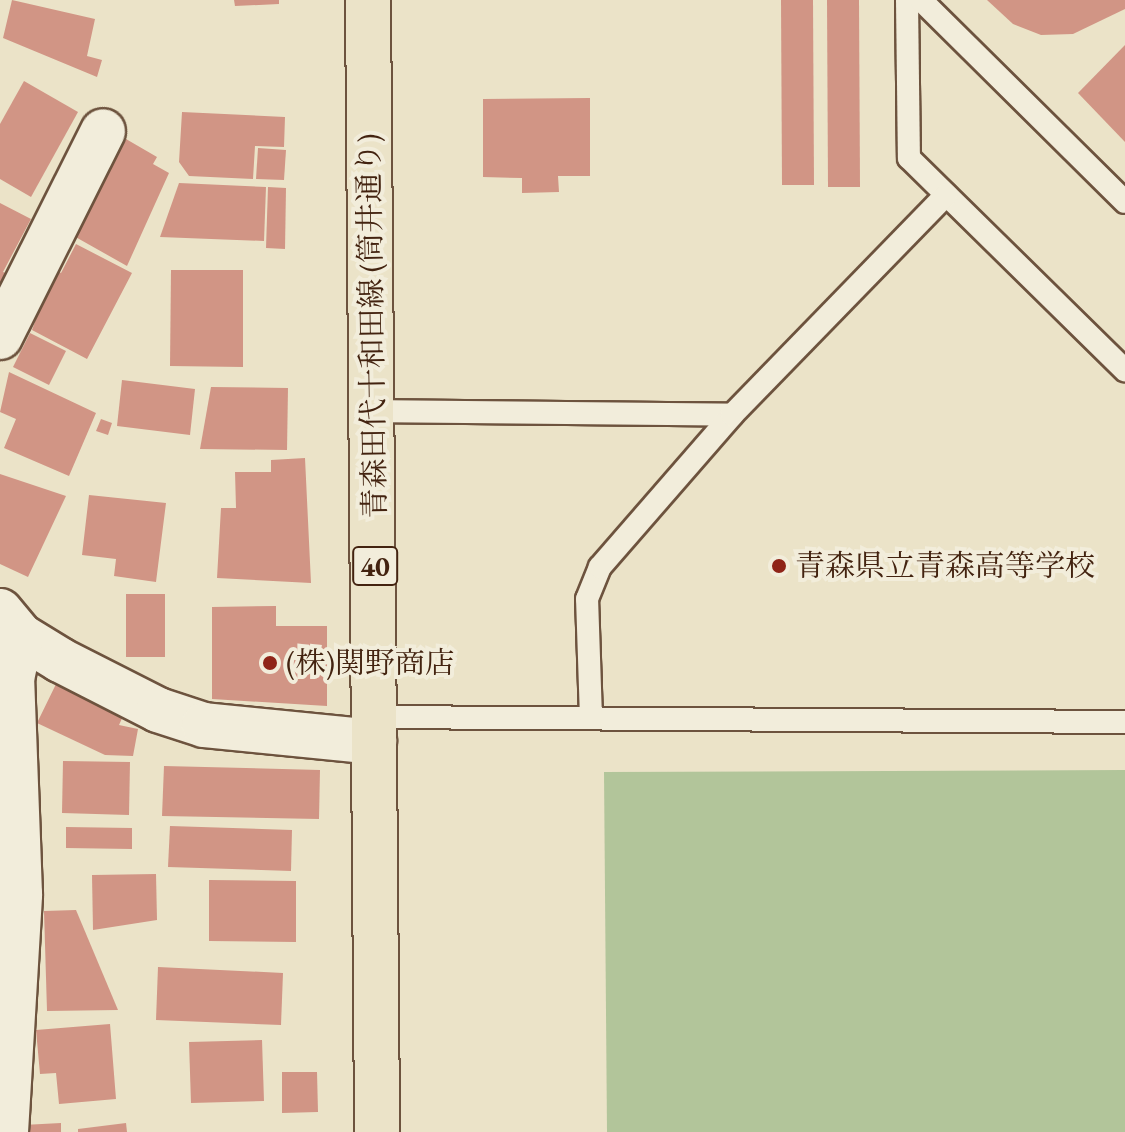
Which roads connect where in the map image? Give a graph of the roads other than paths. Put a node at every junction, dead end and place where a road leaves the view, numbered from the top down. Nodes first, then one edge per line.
1 (368, 0) edge
2 (907, 0) edge
3 (921, 0) edge
4 (103, 131) dead end
5 (946, 195) junction
6 (1125, 202) edge
7 (0, 337) edge
8 (1125, 370) edge
9 (375, 411) junction
10 (732, 415) junction
11 (11, 624) edge
12 (591, 718) junction
13 (1125, 722) edge
14 (375, 729) junction
15 (8, 755) edge
16 (10, 894) edge
17 (4, 1078) edge
18 (6, 1132) edge
19 (377, 1132) edge

1 - 9 main road, 青森田代十和田線 (筒井通り) / 40
2 - 5 lane
3 - 6 lane
4 - 7 street
5 - 8 lane
5 - 10 lane
9 - 10 lane
9 - 14 main road, 青森田代十和田線 (筒井通り) / 40
10 - 12 lane
11 - 14 street
11 - 15 street
12 - 13 lane
12 - 14 lane
14 - 19 main road, 青森田代十和田線 (筒井通り) / 40
15 - 16 street
16 - 17 street
17 - 18 street

